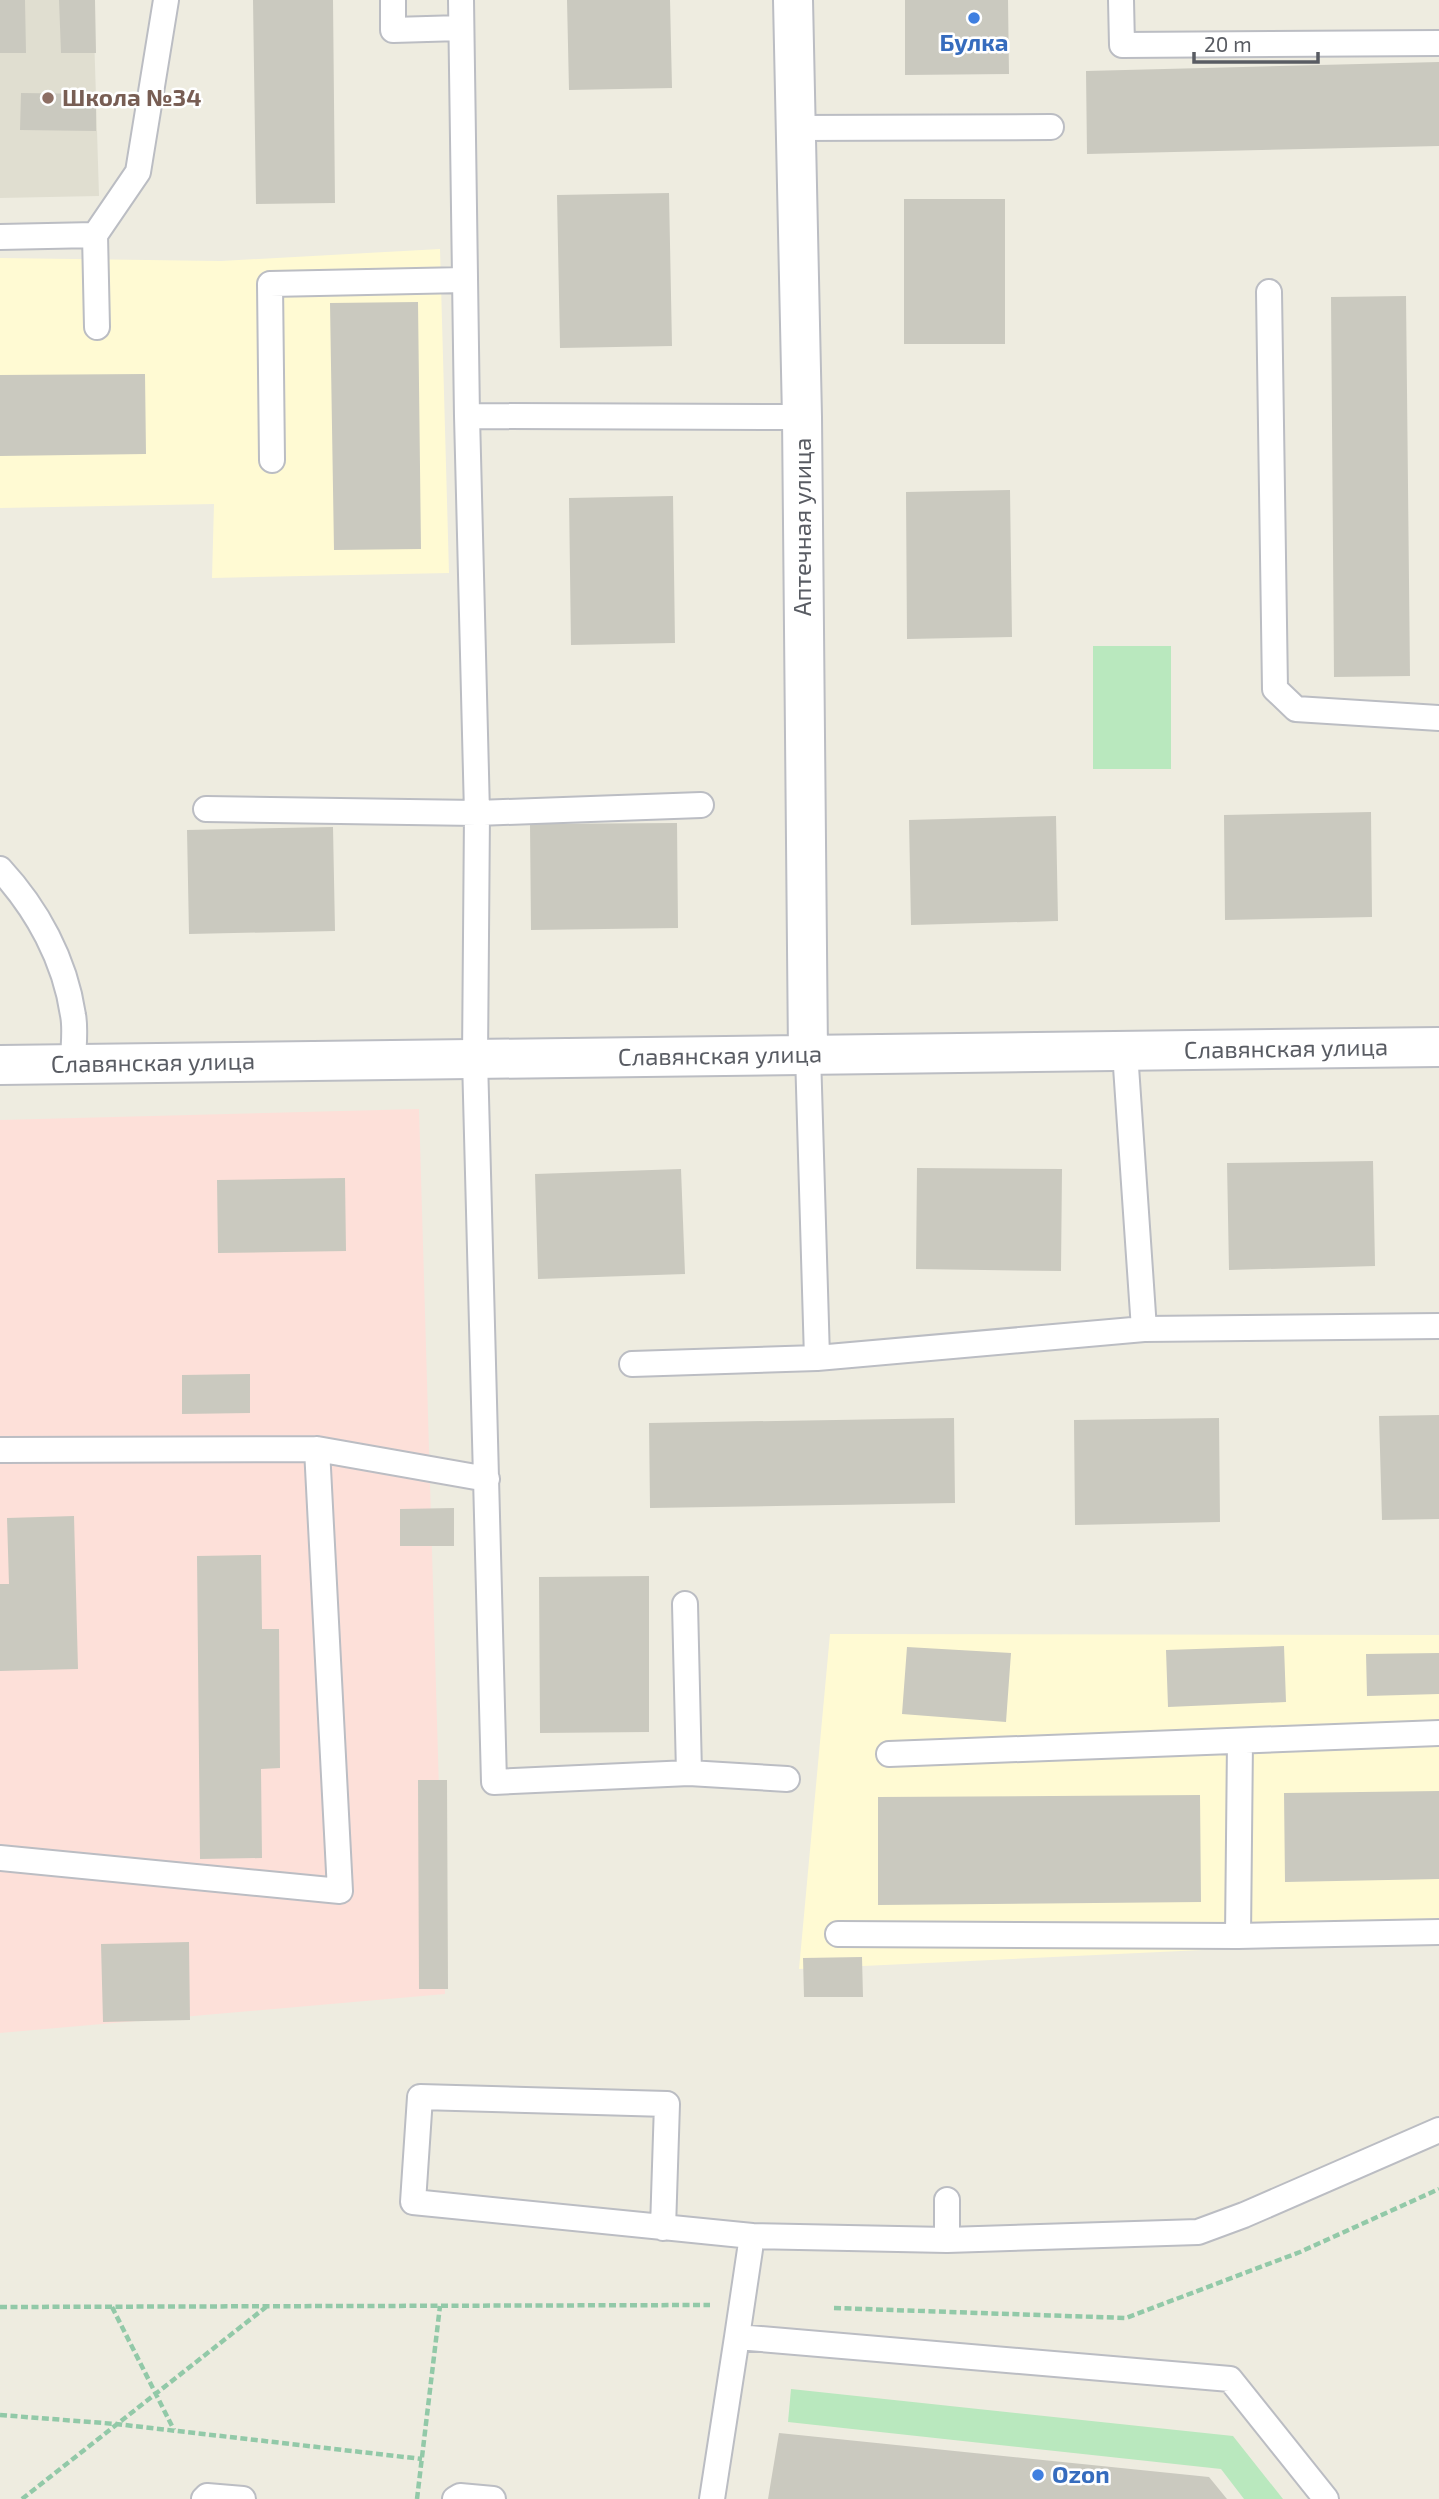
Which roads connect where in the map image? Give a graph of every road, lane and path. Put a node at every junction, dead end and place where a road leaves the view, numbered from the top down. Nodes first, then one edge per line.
1 (166, 0) edge
2 (393, 0) edge
3 (461, 0) edge
4 (793, 0) edge
5 (1121, 0) edge
6 (461, 28) junction
7 (1439, 43) edge
8 (1051, 127) dead end
9 (796, 128) junction
10 (95, 235) junction
11 (0, 237) edge
12 (465, 280) junction
13 (1269, 292) dead end
14 (97, 327) dead end
15 (467, 416) junction
16 (802, 417) junction
17 (272, 460) dead end
18 (1439, 718) edge
19 (701, 805) dead end
20 (206, 809) dead end
21 (477, 813) junction
22 (0, 869) edge
23 (1439, 1047) edge
24 (1125, 1052) junction
25 (808, 1054) junction
26 (475, 1059) junction
27 (74, 1064) junction
28 (0, 1065) edge
29 (1439, 1326) edge
30 (1144, 1329) junction
31 (817, 1358) junction
32 (632, 1364) dead end
33 (0, 1450) edge
34 (317, 1450) junction
35 (487, 1479) junction
36 (685, 1604) dead end
37 (1439, 1733) edge
38 (1240, 1741) junction
39 (888, 1754) dead end
40 (689, 1773) junction
41 (787, 1779) dead end
42 (0, 1858) edge
43 (1439, 1932) edge
44 (838, 1934) dead end
45 (1238, 1936) junction
46 (1439, 2130) edge
47 (1439, 2189) edge
48 (947, 2200) dead end
49 (663, 2228) junction
50 (752, 2236) junction
51 (947, 2240) junction
52 (742, 2305) junction
53 (267, 2306) junction
54 (440, 2306) junction
55 (0, 2307) edge
56 (112, 2307) junction
57 (824, 2308) dead end
58 (737, 2337) junction
59 (156, 2394) junction
60 (0, 2415) edge
61 (116, 2424) junction
62 (174, 2431) junction
63 (422, 2459) junction
64 (459, 2491) edge
65 (22, 2499) edge
66 (204, 2499) edge
67 (243, 2499) edge
68 (417, 2499) edge
69 (493, 2499) edge
70 (712, 2499) edge
71 (1326, 2499) edge

1 - 10 lane
2 - 6 lane
3 - 6 lane
4 - 9 street, Аптечная улица
5 - 7 lane
6 - 12 lane
8 - 9 lane
9 - 16 street, Аптечная улица
10 - 11 lane
10 - 14 lane
12 - 15 lane
12 - 17 lane
13 - 18 lane
15 - 16 lane
15 - 21 lane
16 - 25 street, Аптечная улица
19 - 21 lane
20 - 21 lane
21 - 26 lane
22 - 27 lane
23 - 24 street, Славянская улица
24 - 25 street, Славянская улица
24 - 30 lane
25 - 26 street, Славянская улица
25 - 31 lane
26 - 27 street, Славянская улица
26 - 35 lane
27 - 28 street, Славянская улица
29 - 30 lane
30 - 31 lane
31 - 32 lane
33 - 34 lane
34 - 35 lane
34 - 42 lane
35 - 40 lane
36 - 40 lane
37 - 38 lane
38 - 39 lane
38 - 45 lane
40 - 41 lane
43 - 45 lane
44 - 45 lane
46 - 51 lane
47 - 57 path
48 - 51 lane
49 - 49 lane
49 - 50 lane
50 - 51 lane
50 - 52 lane
52 - 54 path
52 - 58 lane
53 - 54 path
53 - 56 path
53 - 59 path
54 - 63 path
55 - 56 path
56 - 59 path
58 - 70 lane
58 - 71 lane
59 - 61 path
59 - 62 path
60 - 61 path
61 - 62 path
61 - 65 path
62 - 63 path
63 - 68 path
64 - 69 lane
66 - 67 lane

